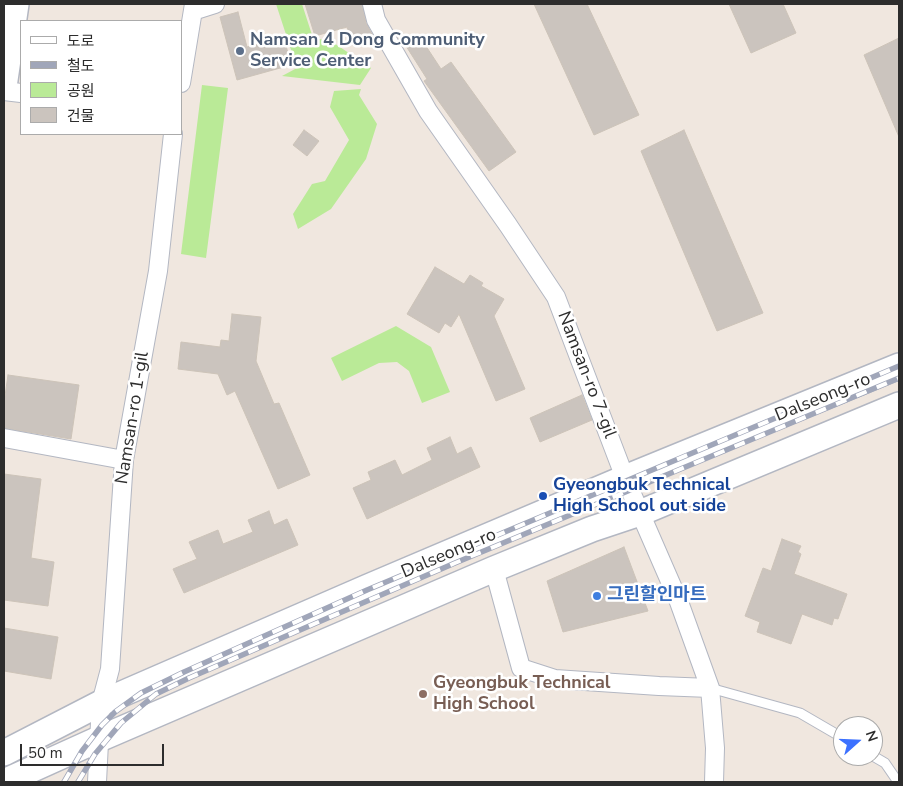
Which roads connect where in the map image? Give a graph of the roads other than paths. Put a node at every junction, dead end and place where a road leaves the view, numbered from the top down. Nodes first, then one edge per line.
1 (16, 4) edge
2 (215, 4) edge
3 (372, 4) edge
4 (193, 8) edge
5 (182, 77) edge
6 (4, 87) edge
7 (4, 91) edge
8 (20, 93) edge
9 (173, 135) edge
10 (899, 366) edge
11 (899, 405) edge
12 (4, 438) edge
13 (124, 460) junction
14 (625, 478) junction
15 (640, 514) junction
16 (494, 569) junction
17 (710, 688) junction
18 (101, 703) junction
19 (833, 732) edge
20 (99, 739) junction
21 (4, 753) edge
22 (883, 761) edge
23 (4, 782) edge
24 (97, 782) edge
25 (714, 782) edge
26 (898, 782) edge

1 - 6 main road
2 - 4 street
3 - 14 street, Namsan-ro 7-gil
4 - 5 street
7 - 8 street
9 - 13 street, Namsan-ro 1-gil
10 - 14 main road, Dalseong-ro
11 - 15 main road
12 - 13 street
13 - 18 street, Namsan-ro 1-gil
14 - 15 street, Namsan-ro 7-gil
14 - 18 main road, Dalseong-ro
15 - 16 main road
15 - 17 street, Namsan-ro 7-gil
16 - 17 street
16 - 20 main road
17 - 19 lane
17 - 25 street, Namsan-ro 7-gil
18 - 20 street, Namsan-ro 1-gil
18 - 21 main road, Dalseong-ro
20 - 23 main road
20 - 24 street, Namsan-ro 1-gil
22 - 26 lane

